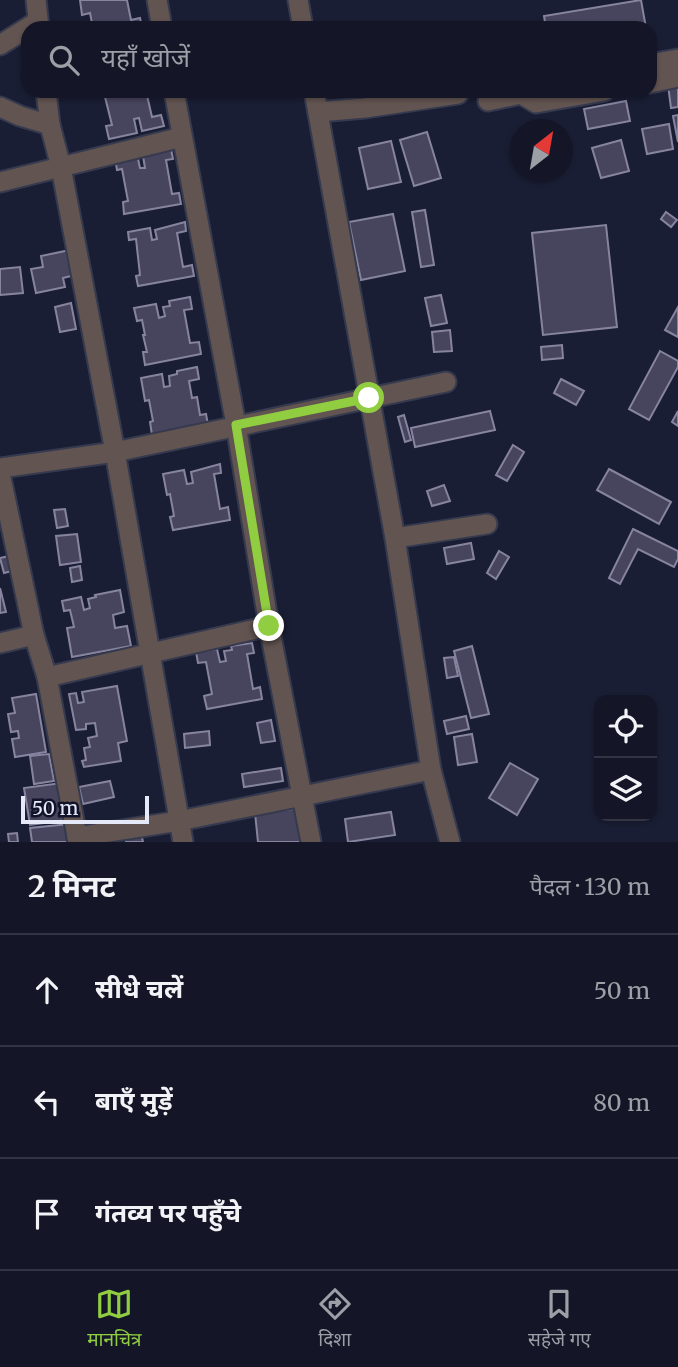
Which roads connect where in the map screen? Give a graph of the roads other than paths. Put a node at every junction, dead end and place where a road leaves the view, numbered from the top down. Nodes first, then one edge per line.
1 (36, 0) edge
2 (157, 0) edge
3 (298, 0) edge
4 (39, 21) edge
5 (161, 21) edge
6 (302, 21) edge
7 (21, 34) edge
8 (0, 46) edge
9 (678, 59) edge
10 (657, 63) edge
11 (678, 78) edge
12 (657, 82) edge
13 (47, 98) edge
14 (175, 98) edge
15 (315, 98) edge
16 (427, 98) edge
17 (501, 98) edge
18 (530, 98) edge
19 (564, 98) edge
20 (488, 101) dead end
21 (0, 107) edge
22 (318, 112) junction
23 (50, 125) junction
24 (182, 137) junction
25 (61, 167) junction
26 (0, 183) edge
27 (446, 382) dead end
28 (369, 398) junction
29 (236, 425) junction
30 (115, 452) junction
31 (0, 470) edge
32 (487, 524) dead end
33 (395, 538) junction
34 (269, 626) junction
35 (34, 635) junction
36 (0, 643) edge
37 (151, 652) junction
38 (47, 677) junction
39 (431, 770) junction
40 (302, 794) junction
41 (179, 821) junction
42 (77, 840) edge
43 (453, 841) edge
44 (183, 842) edge
45 (311, 842) edge

1 - 4 street
2 - 5 street
3 - 6 street
7 - 8 street
9 - 10 street
11 - 12 street
13 - 23 street
14 - 24 street
15 - 22 street
16 - 22 street
17 - 20 street
18 - 19 street
21 - 23 street
22 - 28 street
23 - 25 street
24 - 25 street
24 - 29 street
25 - 26 street
25 - 30 street
27 - 28 street
28 - 29 street
28 - 33 street
29 - 30 street
29 - 34 street
30 - 31 street
30 - 37 street
31 - 35 street
32 - 33 street
33 - 39 street
34 - 37 street
34 - 40 street
35 - 36 street
35 - 38 street
37 - 38 street
37 - 41 street
38 - 42 street
39 - 40 street
39 - 43 street
40 - 41 street
40 - 45 street
41 - 42 street
41 - 44 street

